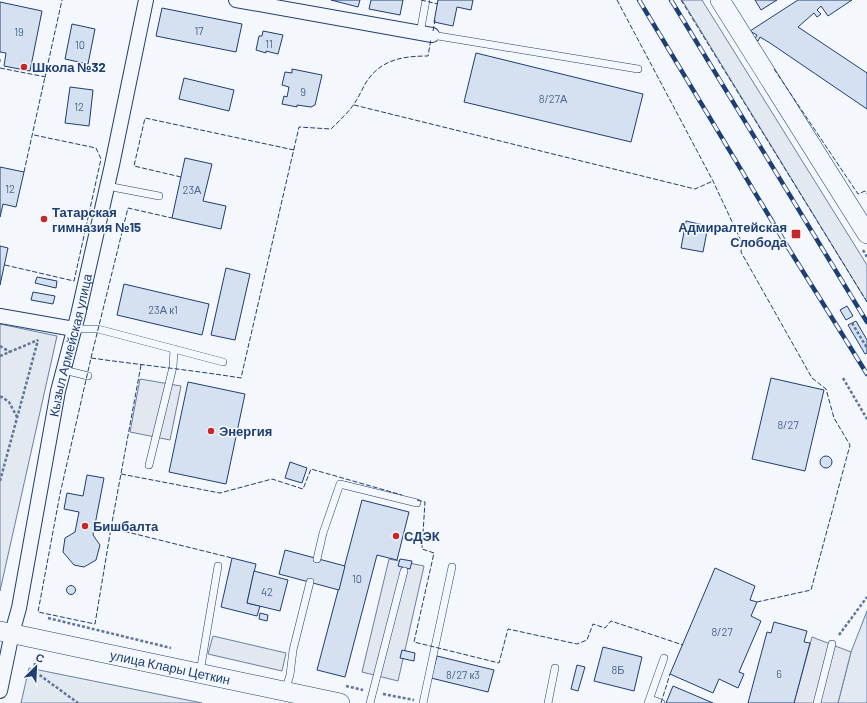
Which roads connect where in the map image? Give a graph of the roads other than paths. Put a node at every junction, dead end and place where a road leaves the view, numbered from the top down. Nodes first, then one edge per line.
1 (146, 0) edge
2 (236, 0) edge
3 (426, 0) edge
4 (720, 0) edge
5 (426, 34) junction
6 (638, 69) dead end
7 (107, 186) junction
8 (159, 196) dead end
9 (867, 234) edge
10 (0, 316) edge
11 (74, 329) junction
12 (174, 349) junction
13 (223, 362) dead end
14 (64, 370) junction
15 (88, 376) dead end
16 (150, 465) dead end
17 (417, 503) dead end
18 (317, 559) dead end
19 (218, 566) dead end
20 (452, 567) dead end
21 (404, 571) dead end
22 (310, 582) dead end
23 (6, 632) edge
24 (832, 644) road end
25 (664, 658) dead end
26 (554, 668) dead end
27 (200, 672) junction
28 (285, 691) junction
29 (0, 692) edge
30 (341, 694) edge
31 (649, 701) edge
32 (423, 702) edge
33 (661, 702) edge
34 (370, 703) edge
35 (548, 703) edge
36 (817, 703) edge

1 - 7 street, Кызыл Армейская улица
2 - 5 street
3 - 5 lane
4 - 9 main road
5 - 6 lane
7 - 8 lane
7 - 11 street, Кызыл Армейская улица
10 - 11 street
11 - 12 lane
11 - 14 street, Кызыл Армейская улица
12 - 13 lane
12 - 16 lane
14 - 15 lane
14 - 23 street, Кызыл Армейская улица
17 - 18 lane
19 - 27 lane
20 - 32 lane
21 - 34 lane
22 - 28 lane
23 - 27 main road, улица Клары Цеткин
23 - 29 street, Кызыл Армейская улица
24 - 36 lane
25 - 31 lane
26 - 35 lane
27 - 28 main road, улица Клары Цеткин
28 - 30 main road, улица Клары Цеткин
31 - 33 lane

